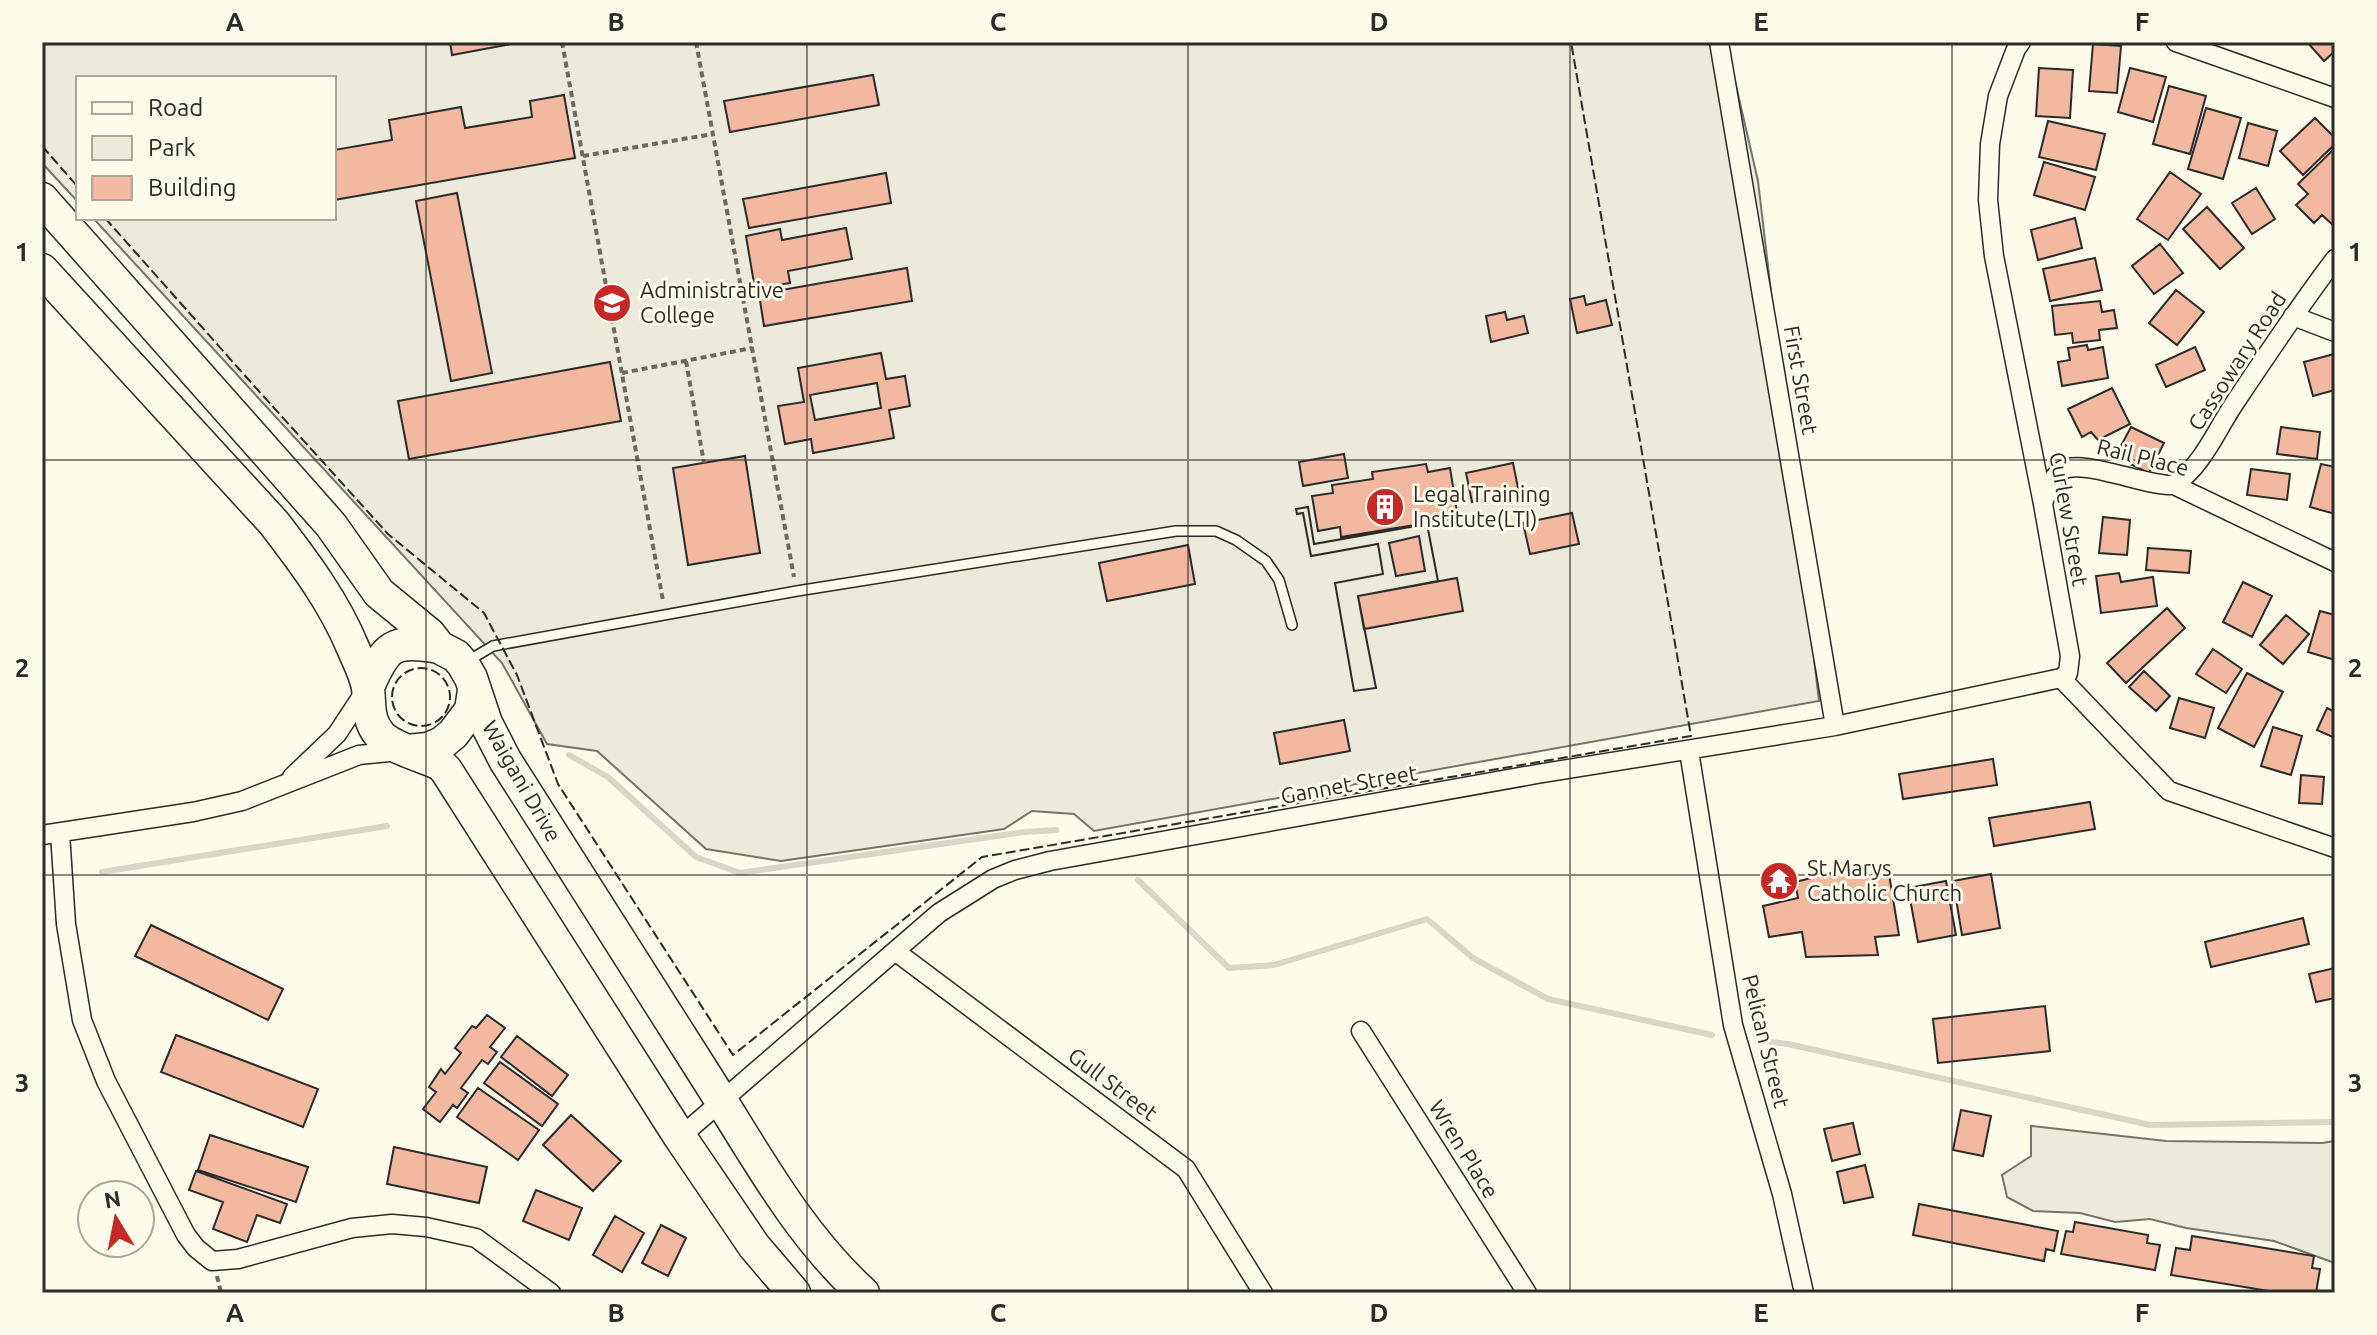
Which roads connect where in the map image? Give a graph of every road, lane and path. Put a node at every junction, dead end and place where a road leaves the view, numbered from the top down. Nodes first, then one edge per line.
1 (562, 42) edge
2 (696, 42) edge
3 (1719, 42) edge
4 (2021, 42) edge
5 (2176, 42) edge
6 (2335, 98) edge
7 (713, 134) junction
8 (583, 156) junction
9 (42, 199) edge
10 (2335, 259) edge
11 (42, 270) edge
12 (2293, 316) junction
13 (2335, 332) edge
14 (752, 348) junction
15 (686, 361) junction
16 (622, 373) junction
17 (704, 463) dead end
18 (2174, 485) junction
19 (2043, 504) junction
20 (2335, 562) edge
21 (797, 591) junction
22 (665, 615) junction
23 (1292, 625) dead end
24 (458, 667) junction
25 (2061, 678) junction
26 (368, 687) junction
27 (1835, 726) junction
28 (407, 751) junction
29 (1689, 751) junction
30 (281, 787) junction
31 (51, 834) edge
32 (2335, 848) edge
33 (895, 951) junction
34 (1361, 1031) dead end
35 (722, 1103) junction
36 (680, 1137) junction
37 (551, 1293) edge
38 (794, 1293) edge
39 (863, 1293) edge
40 (1263, 1293) edge
41 (1527, 1293) edge
42 (1804, 1293) edge

1 - 8 path
2 - 7 path
3 - 27 street, First Street
4 - 19 street, Curlew Street
5 - 6 street
7 - 8 path
7 - 14 path
8 - 16 path
9 - 24 highway, Waigani Drive
10 - 12 street, Cassowary Road
11 - 26 highway
12 - 13 street
12 - 18 street, Cassowary Road
14 - 15 path
14 - 21 path
15 - 16 path
15 - 17 path
16 - 22 path
18 - 19 street, Rail Place
18 - 20 street, Rail Place
19 - 25 street, Curlew Street
21 - 22 lane
21 - 23 lane
22 - 24 lane
24 - 26 highway
24 - 28 highway
24 - 35 highway, Waigani Drive
25 - 27 street, Gannet Street
25 - 32 street
26 - 28 highway
26 - 30 street
27 - 29 street, Gannet Street
28 - 30 street
28 - 36 highway
29 - 33 street, Gannet Street
29 - 42 street, Pelican Street
30 - 31 street
31 - 37 street
33 - 35 street, Gannet Street
33 - 40 street, Gull Street
34 - 41 street, Wren Place
35 - 36 street, Gannet Street
35 - 39 highway, Waigani Drive
36 - 38 highway

